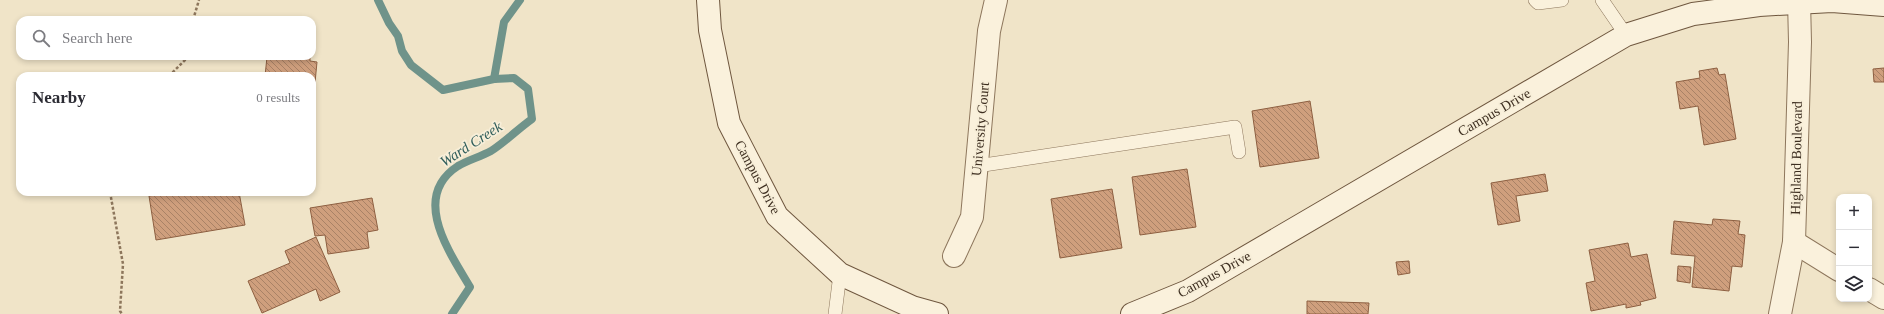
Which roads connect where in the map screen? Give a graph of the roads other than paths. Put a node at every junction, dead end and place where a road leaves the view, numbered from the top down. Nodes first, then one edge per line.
1 (708, 0) edge
2 (996, 0) edge
3 (1535, 0) edge
4 (1562, 0) edge
5 (1602, 0) edge
6 (1799, 1) edge
7 (1884, 5) edge
8 (1626, 35) junction
9 (1239, 152) dead end
10 (977, 166) junction
11 (1794, 242) junction
12 (954, 256) dead end
13 (1836, 268) edge
14 (840, 274) junction
15 (1872, 291) edge
16 (1884, 298) edge
17 (835, 314) edge
18 (937, 314) edge
19 (1132, 314) edge
20 (1780, 314) edge

1 - 14 street, Campus Drive
2 - 10 street, University Court
3 - 4 lane
5 - 8 lane
6 - 7 street, Campus Drive
6 - 8 street, Campus Drive
6 - 11 street, Highland Boulevard
8 - 19 street, Campus Drive
9 - 10 lane
10 - 12 street, University Court
11 - 13 street
11 - 20 street, Highland Boulevard
14 - 17 lane
14 - 18 street, Campus Drive
15 - 16 street

